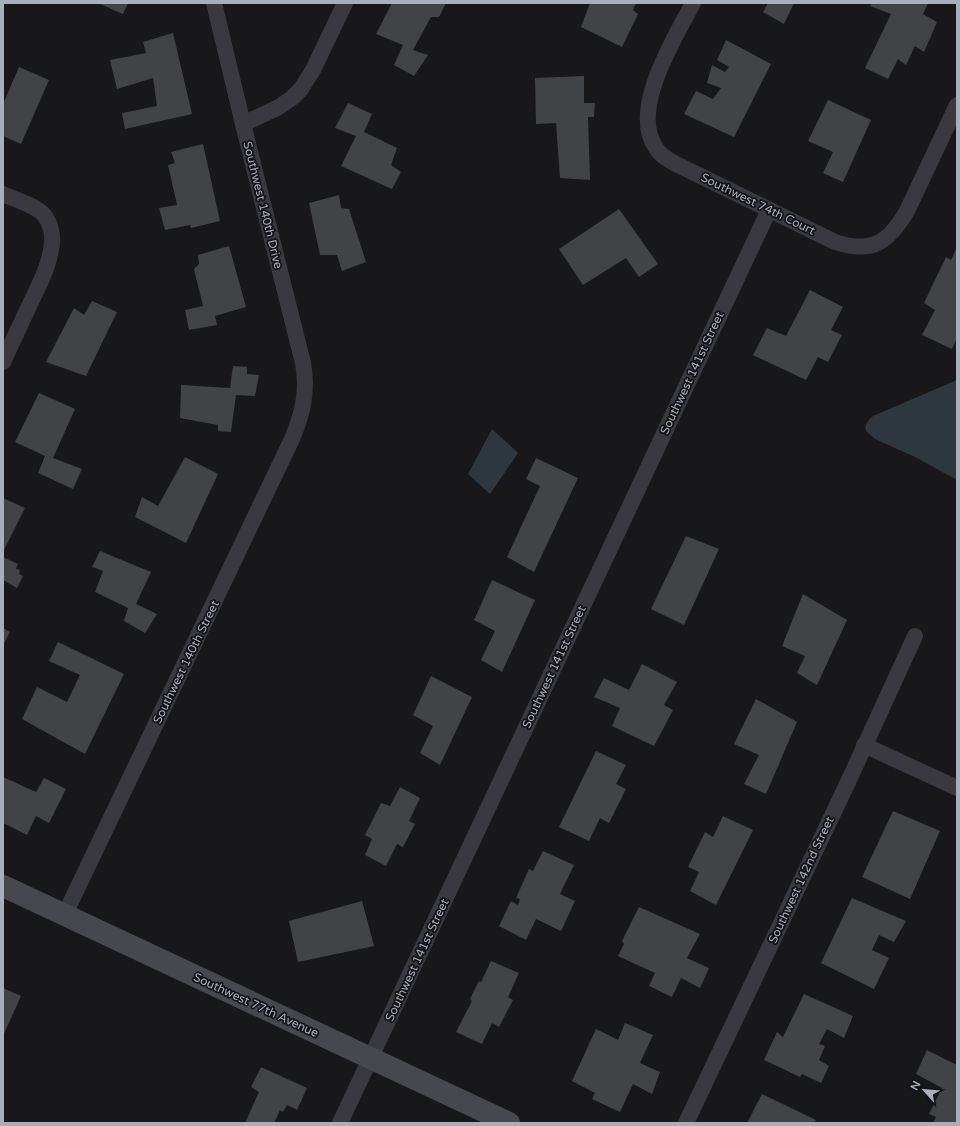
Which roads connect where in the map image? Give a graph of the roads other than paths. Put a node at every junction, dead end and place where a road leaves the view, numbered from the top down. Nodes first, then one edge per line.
1 (214, 3) edge
2 (345, 3) edge
3 (693, 3) edge
4 (957, 106) edge
5 (243, 124) junction
6 (3, 194) edge
7 (769, 210) junction
8 (3, 362) edge
9 (303, 407) joint
10 (915, 636) dead end
11 (864, 745) junction
12 (957, 788) edge
13 (3, 886) edge
14 (65, 914) junction
15 (370, 1059) junction
16 (340, 1123) edge
17 (509, 1123) edge
18 (686, 1123) edge

1 - 5 street, Southwest 140th Drive
2 - 5 street
3 - 7 street, Southwest 74th Court
4 - 7 street, Southwest 74th Court
5 - 9 street, Southwest 140th Drive
6 - 8 street
7 - 15 street, Southwest 141st Street
9 - 14 street, Southwest 140th Street
10 - 11 street, Southwest 142nd Street
11 - 12 street
11 - 18 street, Southwest 142nd Street
13 - 14 street, Southwest 77th Avenue
14 - 15 street, Southwest 77th Avenue
15 - 16 street, Southwest 141st Street
15 - 17 street, Southwest 77th Avenue

